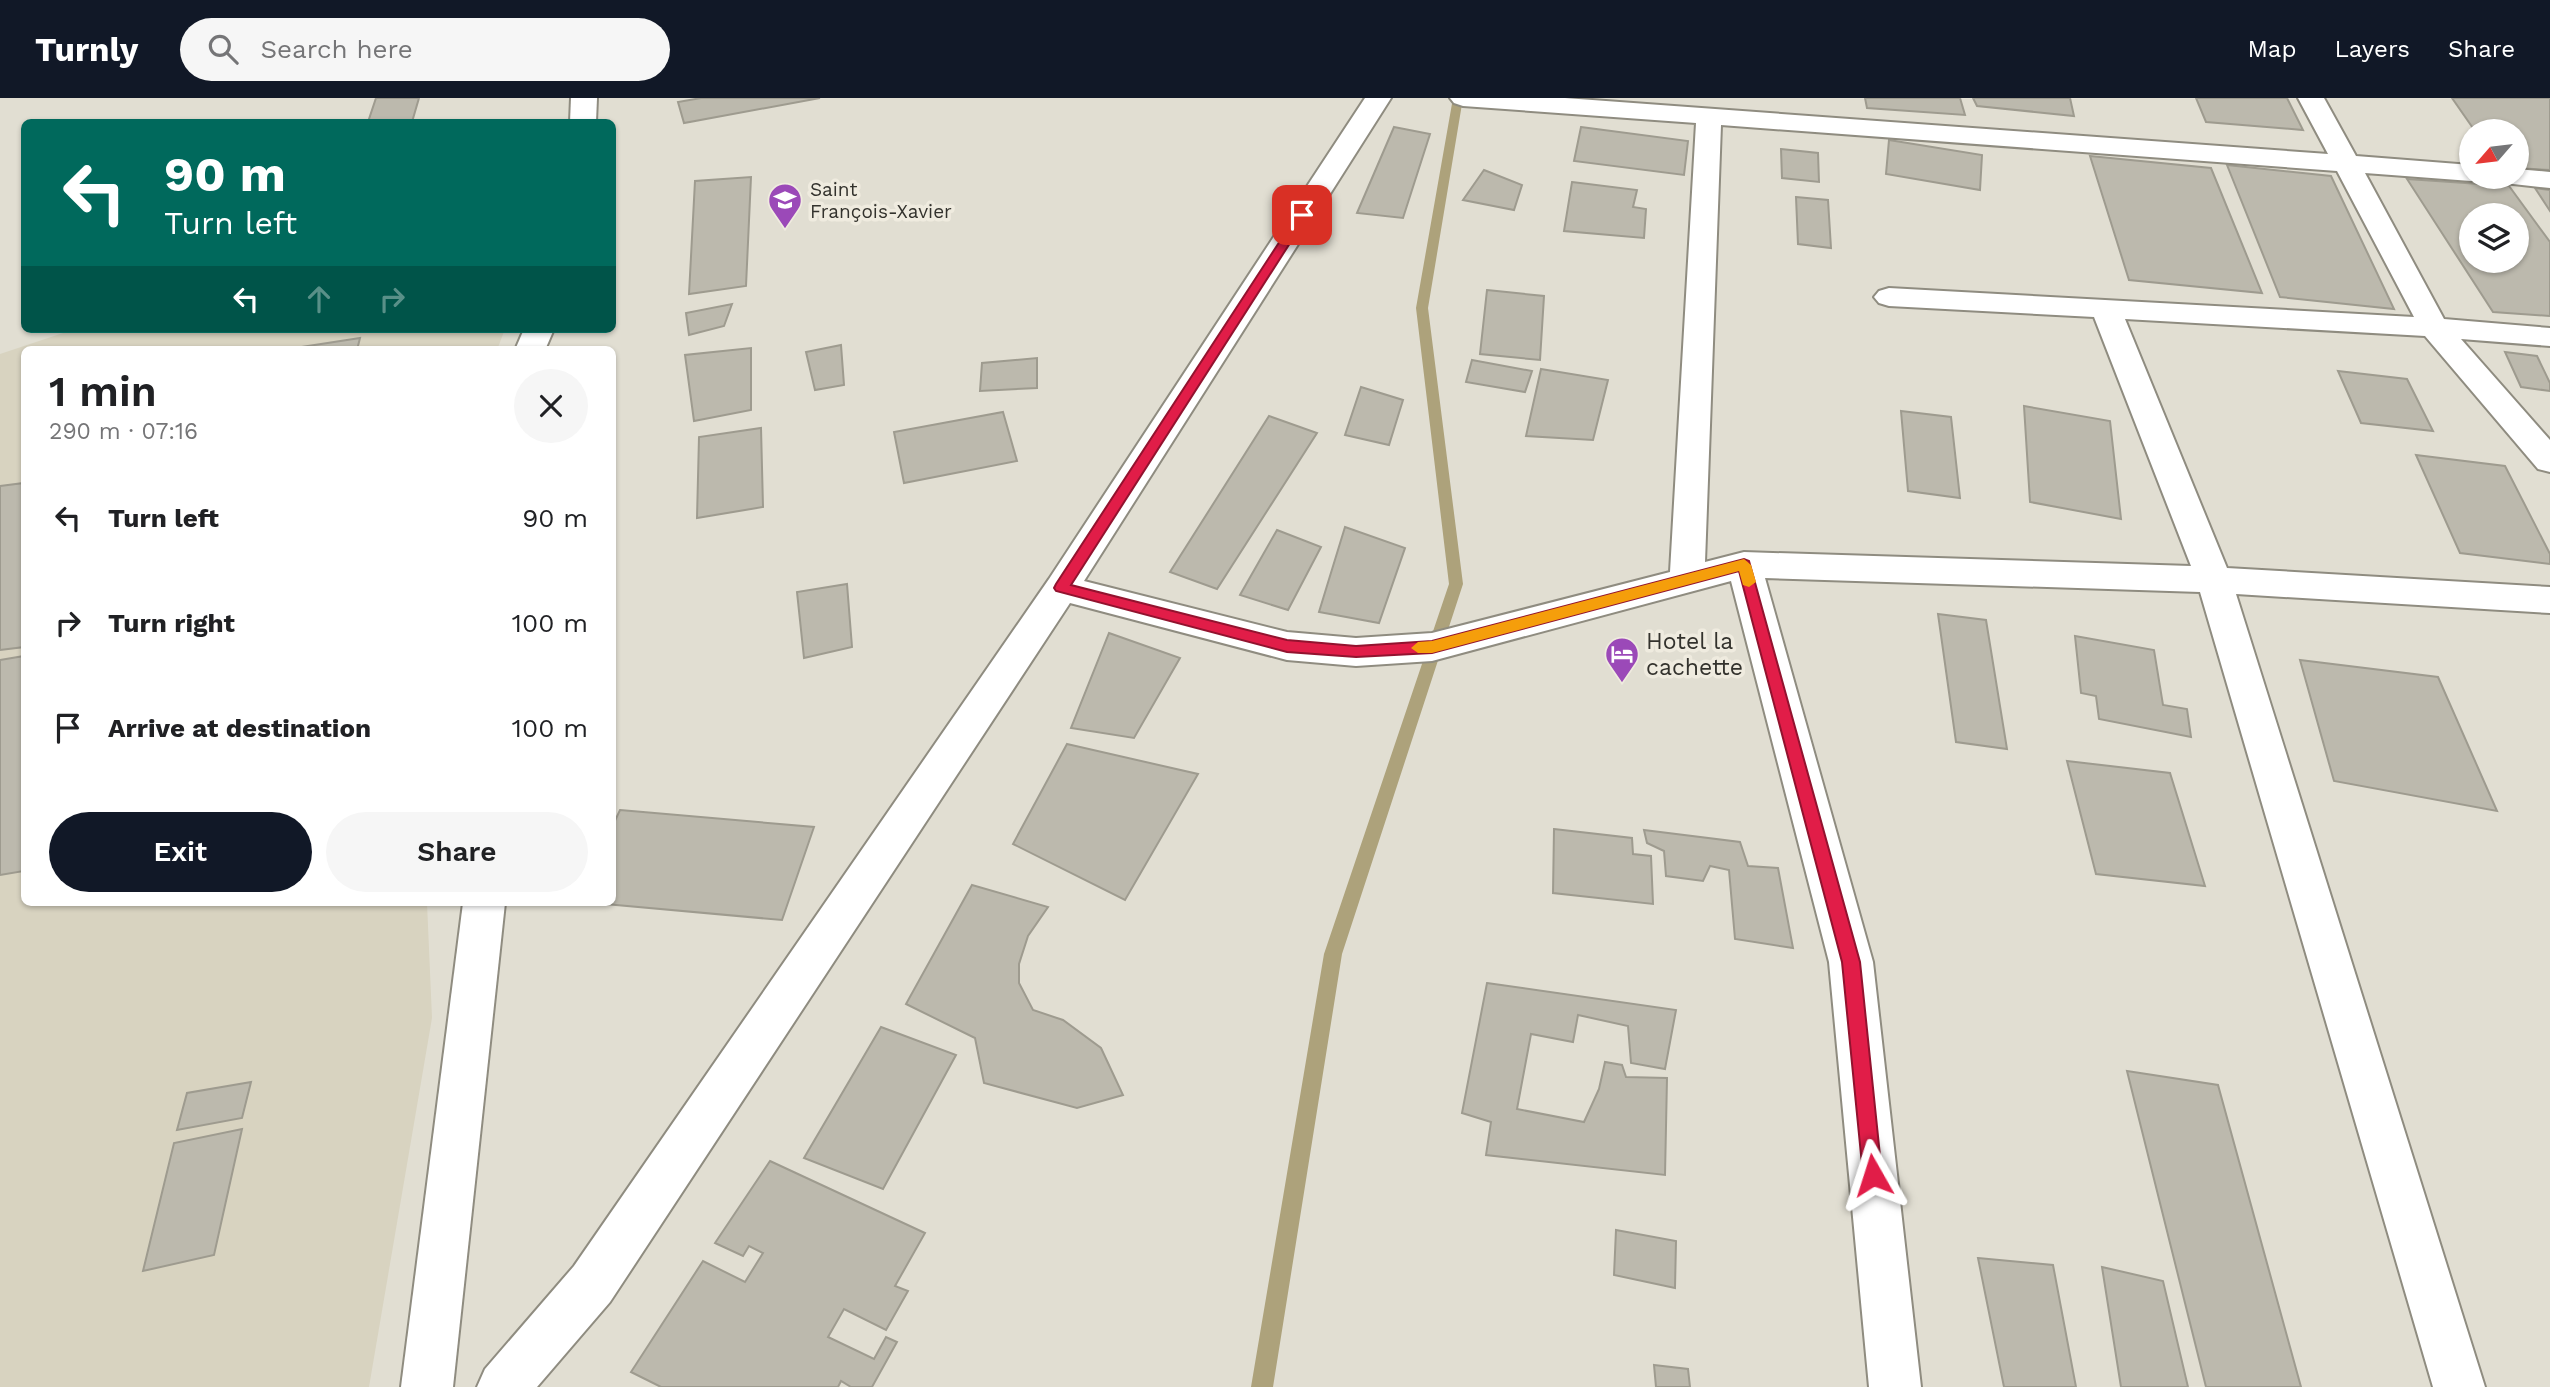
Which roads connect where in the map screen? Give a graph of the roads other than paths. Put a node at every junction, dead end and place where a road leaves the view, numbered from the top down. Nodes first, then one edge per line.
1 (584, 98) edge
2 (1378, 98) edge
3 (1463, 98) edge
4 (2311, 98) edge
5 (1709, 116) junction
6 (583, 119) edge
7 (2348, 163) junction
8 (2459, 172) edge
9 (2529, 178) edge
10 (2550, 180) edge
11 (1889, 297) dead end
12 (2106, 309) junction
13 (2434, 327) junction
14 (2550, 337) edge
15 (2550, 461) edge
16 (1744, 565) junction
17 (1687, 579) junction
18 (2214, 580) junction
19 (1061, 588) junction
20 (2550, 600) edge
21 (484, 906) edge
22 (427, 1387) edge
23 (503, 1387) edge
24 (1895, 1387) edge
25 (2459, 1387) edge

1 - 6 street
2 - 19 street
3 - 5 street
4 - 7 street
5 - 7 street
5 - 17 street
7 - 8 street
7 - 13 street
9 - 10 street
11 - 12 street
12 - 13 street
12 - 18 street
13 - 14 street
13 - 15 street
16 - 17 street
16 - 18 street
16 - 24 street
17 - 19 street
18 - 20 street
18 - 25 street
19 - 23 street
21 - 22 street

